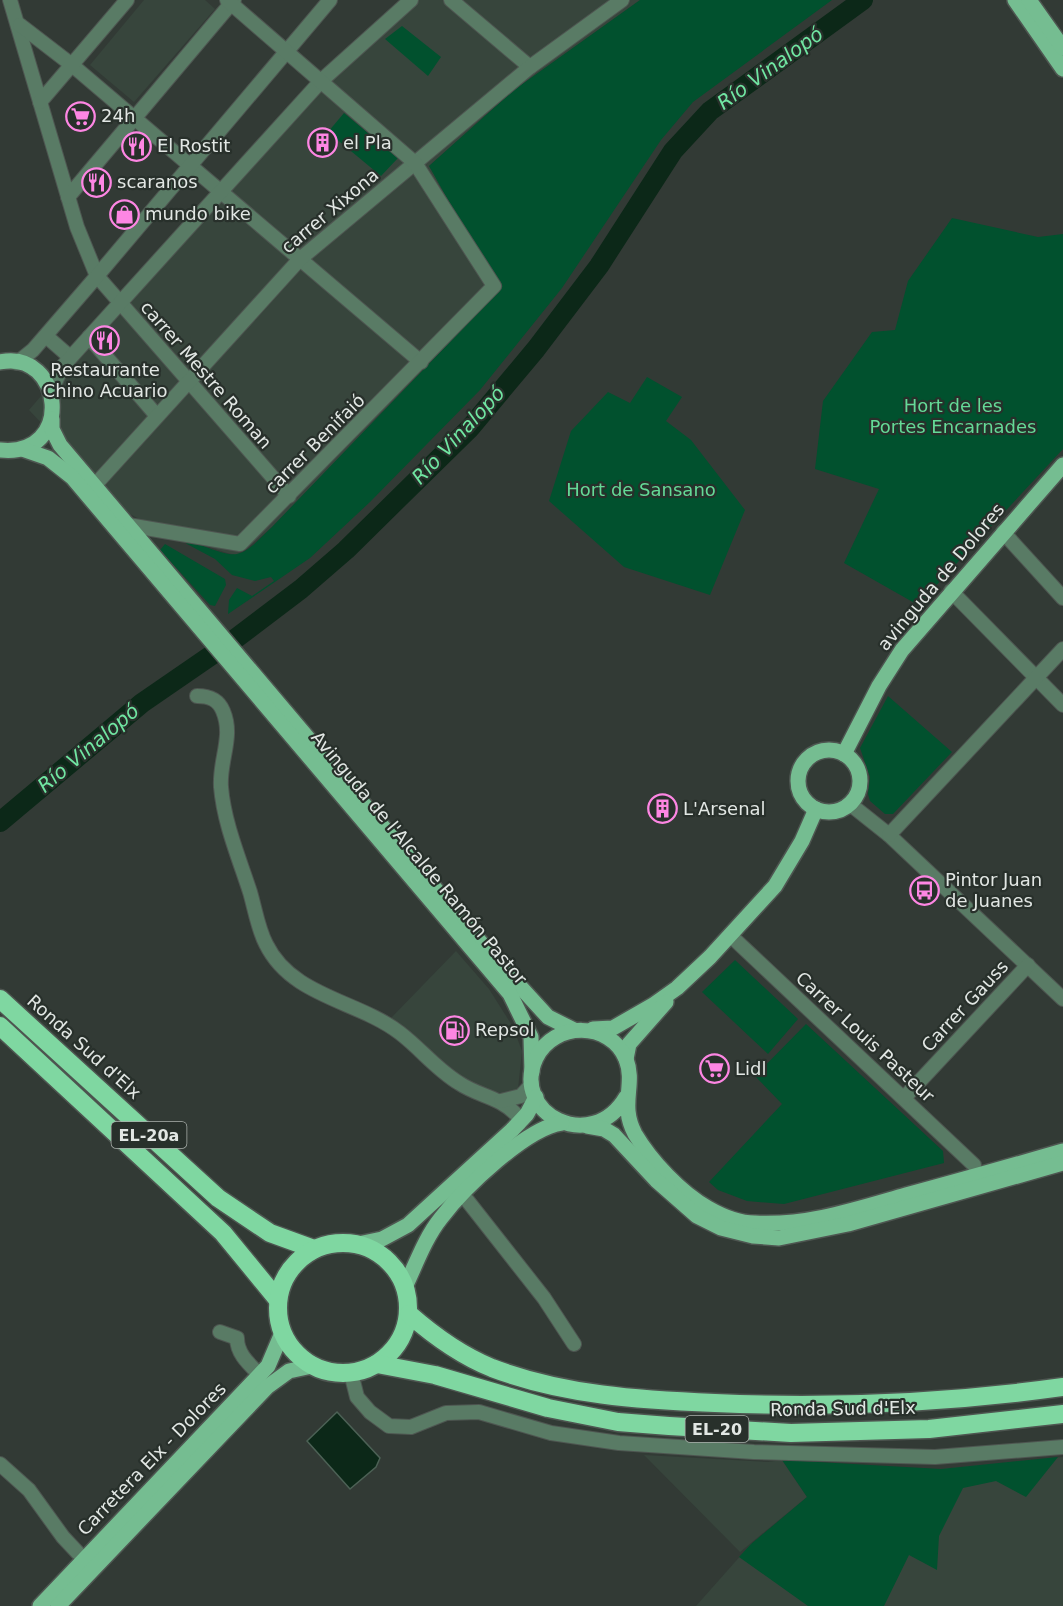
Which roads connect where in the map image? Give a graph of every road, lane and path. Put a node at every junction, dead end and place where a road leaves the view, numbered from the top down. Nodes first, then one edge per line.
1 (4, 0) edge
2 (10, 0) edge
3 (127, 0) edge
4 (330, 0) edge
5 (411, 0) edge
6 (451, 0) edge
7 (622, 0) edge
8 (1015, 0) edge
9 (1029, 0) edge
10 (231, 1) edge
11 (0, 5) edge
12 (20, 25) junction
13 (1056, 44) edge
14 (286, 51) junction
15 (72, 65) junction
16 (530, 67) junction
17 (1063, 69) edge
18 (321, 81) junction
19 (40, 102) junction
20 (135, 118) junction
21 (415, 164) junction
22 (190, 165) junction
23 (220, 190) junction
24 (68, 197) junction
25 (300, 259) junction
26 (97, 276) junction
27 (120, 303) junction
28 (46, 336) junction
29 (89, 337) junction
30 (70, 357) junction
31 (6, 361) edge
32 (421, 362) junction
33 (188, 380) junction
34 (51, 392) junction
35 (157, 416) junction
36 (52, 419) junction
37 (22, 449) junction
38 (0, 450) edge
39 (1063, 465) edge
40 (95, 485) junction
41 (289, 496) junction
42 (128, 525) junction
43 (1003, 532) junction
44 (951, 591) junction
45 (1063, 598) edge
46 (197, 616) junction
47 (1063, 649) edge
48 (1036, 678) junction
49 (250, 679) junction
50 (197, 696) dead end
51 (1063, 705) edge
52 (843, 754) junction
53 (850, 804) junction
54 (816, 809) junction
55 (889, 835) junction
56 (731, 936) junction
57 (1028, 965) junction
58 (677, 988) junction
59 (0, 999) edge
60 (1063, 999) edge
61 (0, 1026) edge
62 (581, 1030) junction
63 (626, 1059) junction
64 (533, 1084) junction
65 (626, 1097) junction
66 (904, 1098) junction
67 (501, 1101) junction
68 (562, 1123) junction
69 (519, 1124) junction
70 (587, 1126) junction
71 (1063, 1151) edge
72 (1063, 1163) edge
73 (974, 1166) dead end
74 (463, 1195) junction
75 (358, 1244) junction
76 (314, 1249) junction
77 (405, 1287) junction
78 (278, 1300) junction
79 (409, 1314) junction
80 (220, 1332) dead end
81 (282, 1333) junction
82 (574, 1344) dead end
83 (377, 1364) junction
84 (312, 1366) junction
85 (351, 1373) junction
86 (260, 1375) junction
87 (1063, 1387) edge
88 (1063, 1414) edge
89 (1063, 1447) edge
90 (0, 1464) edge
91 (78, 1553) dead end
92 (40, 1606) edge
93 (58, 1606) edge

1 - 11 street
2 - 12 street, carrer Mestre Roman
3 - 15 street
4 - 14 street
5 - 18 street
6 - 16 street
7 - 16 street, carrer Xixona
8 - 13 main road
9 - 13 main road
10 - 14 street
10 - 20 street
12 - 15 street
12 - 19 street, carrer Mestre Roman
13 - 17 main road
14 - 18 street
14 - 22 street
15 - 19 street
15 - 20 street
16 - 21 street, carrer Xixona
18 - 21 street
18 - 23 street
19 - 24 street, carrer Mestre Roman
20 - 22 street
20 - 24 street
21 - 25 street, carrer Xixona
21 - 32 street, carrer Benifaió
22 - 23 street
22 - 26 street
23 - 25 street
23 - 27 street
24 - 26 street, carrer Mestre Roman
25 - 32 street
25 - 33 street, carrer Xixona
26 - 27 street, carrer Mestre Roman
26 - 28 street
27 - 29 street
27 - 33 street, carrer Mestre Roman
28 - 30 street
28 - 31 street
29 - 30 street
29 - 35 street
30 - 34 street
31 - 34 main road
32 - 41 street, carrer Benifaió
33 - 35 street, carrer Xixona
33 - 41 street, carrer Mestre Roman
34 - 36 main road
35 - 40 street, carrer Xixona
36 - 37 main road
36 - 40 main road
37 - 38 main road
37 - 46 main road
39 - 43 main road, avinguda de Dolores
40 - 42 main road
41 - 42 street, carrer Benifaió
42 - 46 main road
43 - 44 main road, avinguda de Dolores
43 - 45 street
44 - 48 street
44 - 52 main road, avinguda de Dolores
46 - 49 main road
47 - 48 street
48 - 51 street
48 - 55 street
49 - 62 main road, Avinguda de l'Alcalde Ramón Pastor
49 - 64 main road, Avinguda de l'Alcalde Ramón Pastor
50 - 67 street
52 - 53 main road
52 - 54 main road
53 - 54 main road
53 - 55 street
54 - 56 main road
55 - 57 street
56 - 58 main road
56 - 66 street, Carrer Louis Pasteur
57 - 60 street
57 - 66 street, Carrer Gauss
58 - 62 main road
58 - 63 main road
59 - 76 highway, Ronda Sud d'Elx / EL-20a
61 - 78 highway, EL-20a
62 - 63 main road
62 - 64 main road
63 - 65 main road
64 - 67 street
64 - 68 main road
64 - 69 main road
65 - 70 main road
65 - 71 main road
66 - 73 street, Carrer Louis Pasteur
67 - 69 street
68 - 70 main road
68 - 74 main road
69 - 75 main road
70 - 72 main road
74 - 77 main road
74 - 82 street
75 - 76 highway
75 - 77 highway, EL-20
76 - 78 highway
77 - 79 highway, EL-20
78 - 81 highway
79 - 83 highway, EL-20
79 - 87 highway, Ronda Sud d'Elx / EL-20
80 - 86 street
81 - 84 highway
81 - 86 main road, Carretera Elx - Dolores
83 - 85 highway, EL-20
83 - 88 highway, Ronda Sud d'Elx / EL-20
84 - 85 highway, EL-20
84 - 93 main road, Carretera Elx - Dolores
85 - 89 street
86 - 92 main road, Carretera Elx - Dolores
90 - 91 street

